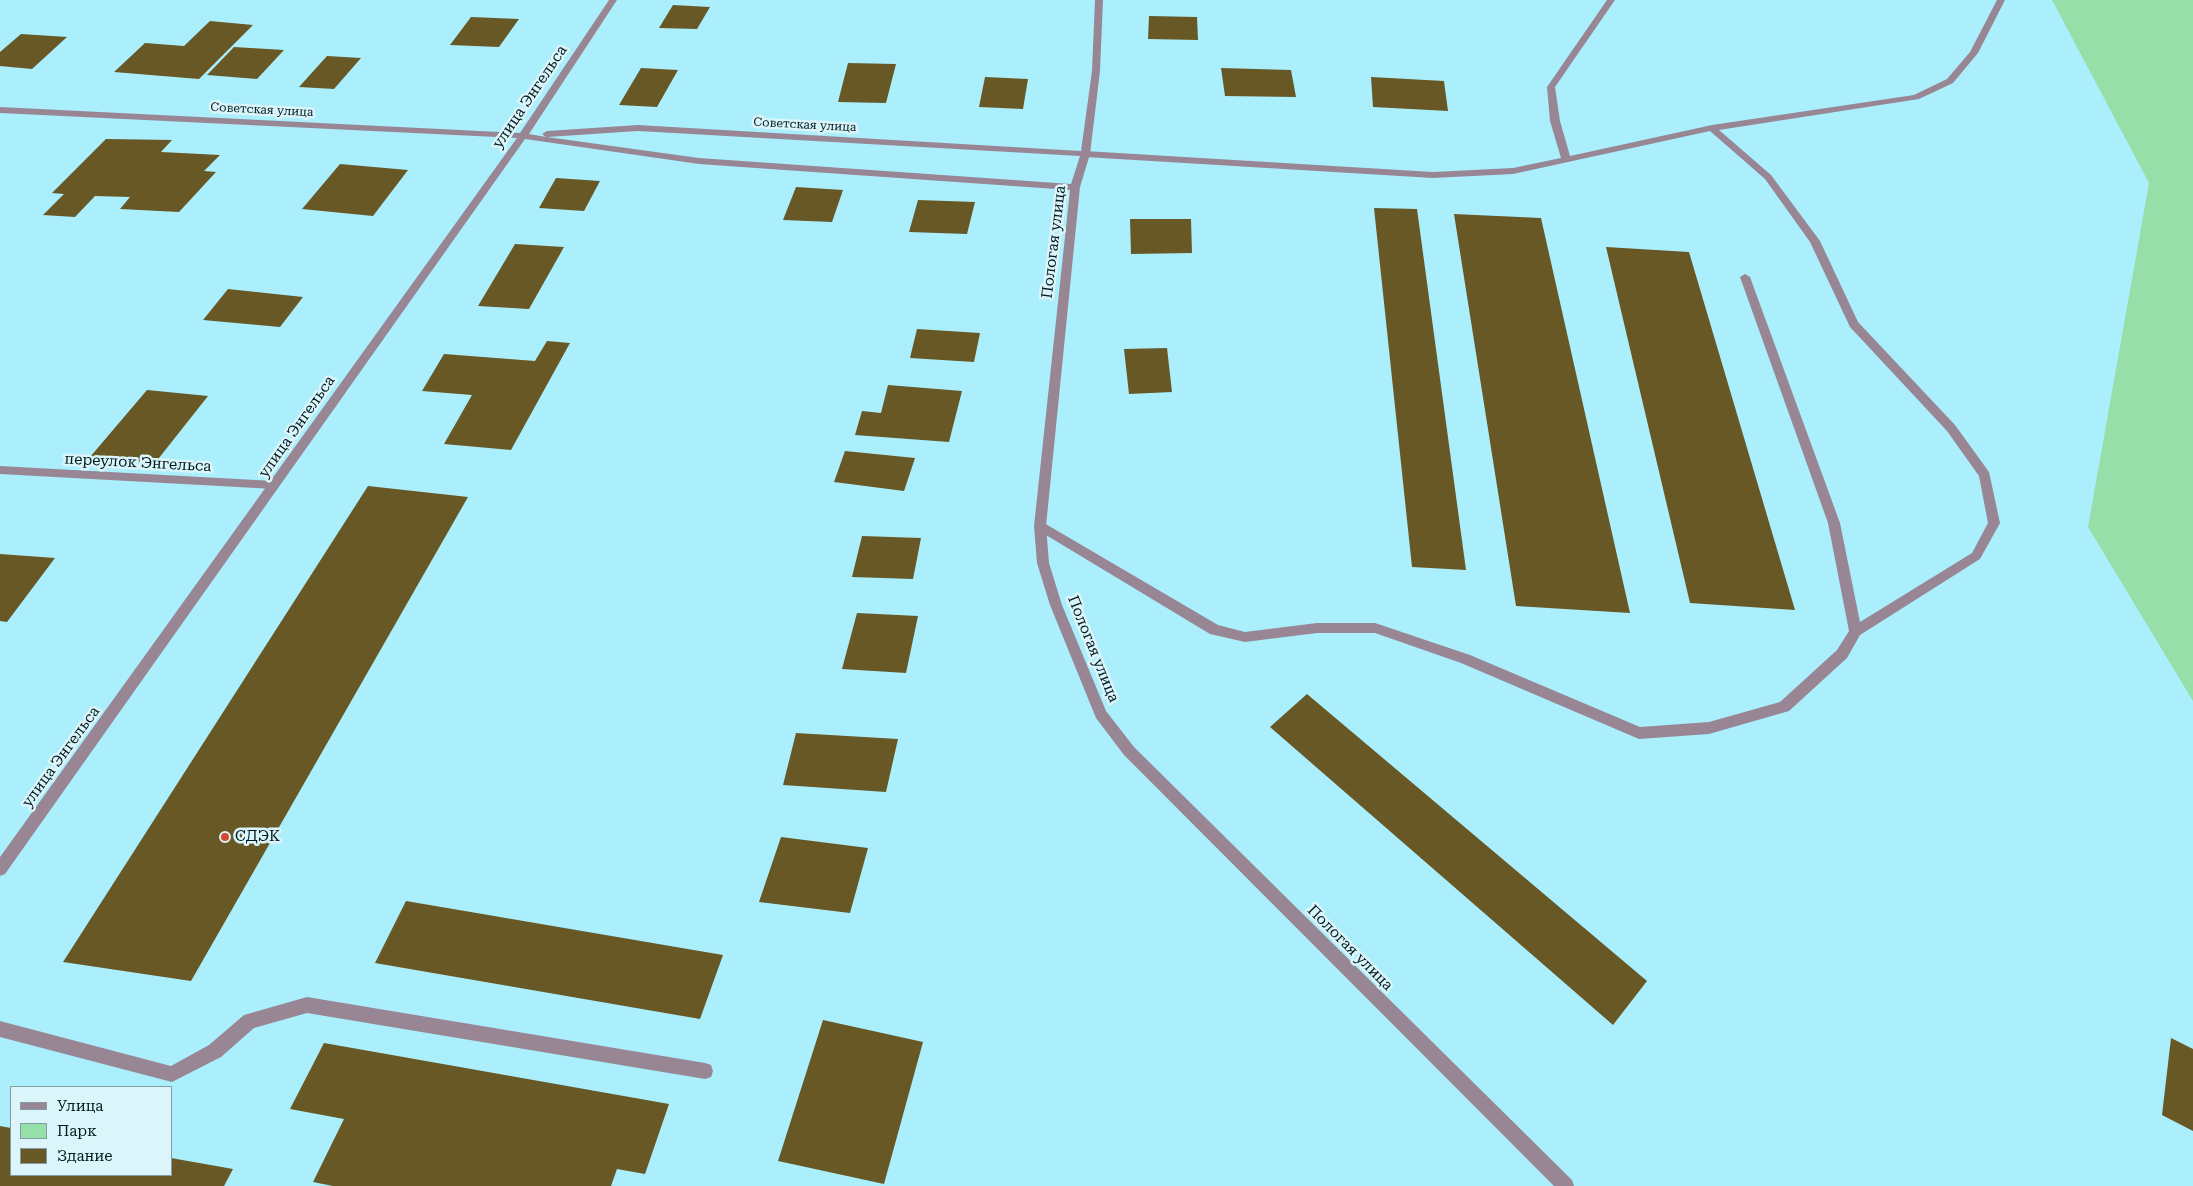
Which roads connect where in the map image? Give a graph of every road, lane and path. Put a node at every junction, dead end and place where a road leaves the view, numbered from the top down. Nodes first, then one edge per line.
1 (613, 0) edge
2 (1099, 0) edge
3 (1611, 0) edge
4 (2001, 0) edge
5 (0, 110) edge
6 (1712, 128) junction
7 (522, 136) junction
8 (1085, 154) junction
9 (1566, 158) junction
10 (1075, 188) junction
11 (1745, 277) dead end
12 (0, 470) edge
13 (274, 485) junction
14 (1040, 526) junction
15 (1856, 631) junction
16 (0, 869) edge
17 (0, 1028) edge
18 (705, 1071) dead end
19 (1566, 1186) edge

1 - 7 street, улица Энгельса
2 - 8 street, Пологая улица
3 - 9 street
4 - 6 street, Советская улица
5 - 7 street, Советская улица
6 - 9 street, Советская улица
6 - 15 street
7 - 8 street, Советская улица
7 - 10 street, Советская улица
7 - 13 street, улица Энгельса
8 - 9 street, Советская улица
8 - 10 street, Пологая улица
10 - 14 street, Пологая улица
11 - 15 street
12 - 13 street, переулок Энгельса
13 - 16 street, улица Энгельса
14 - 15 street
14 - 19 street, Пологая улица
17 - 18 street

